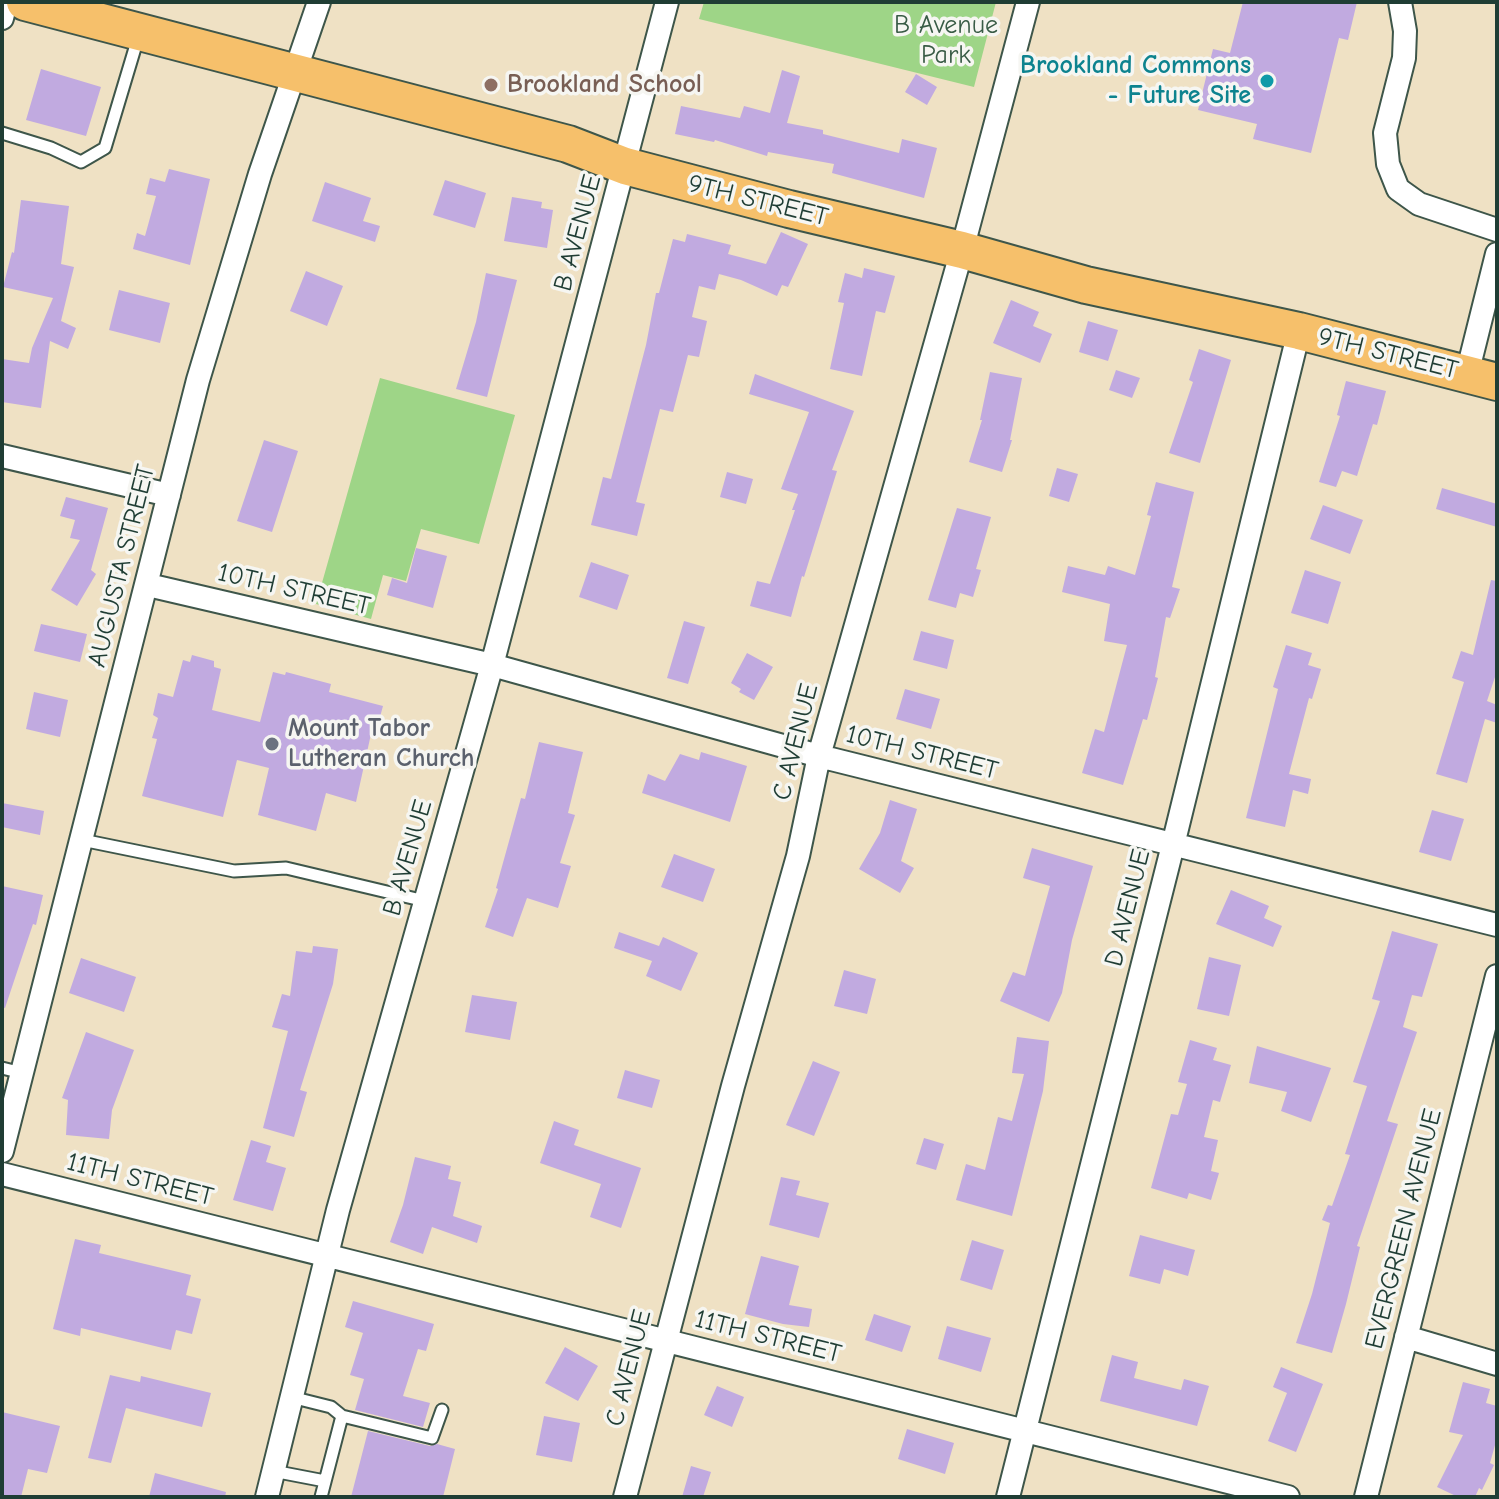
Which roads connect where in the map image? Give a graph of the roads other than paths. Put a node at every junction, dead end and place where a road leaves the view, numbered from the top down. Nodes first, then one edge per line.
1 (6, 2) edge
2 (25, 2) edge
3 (319, 2) edge
4 (667, 2) edge
5 (1028, 2) edge
6 (1400, 2) edge
7 (2, 18) edge
8 (139, 34) junction
9 (293, 74) junction
10 (2, 133) edge
11 (625, 166) junction
12 (1497, 230) edge
13 (962, 250) junction
14 (1497, 254) edge
15 (1299, 331) junction
16 (1482, 378) edge
17 (2, 456) edge
18 (169, 495) junction
19 (148, 585) junction
20 (492, 665) junction
21 (819, 756) junction
22 (82, 840) junction
23 (1173, 845) junction
24 (425, 901) junction
25 (1497, 925) edge
26 (1497, 976) edge
27 (12, 1070) edge
28 (2, 1151) edge
29 (2, 1174) edge
30 (326, 1255) junction
31 (1406, 1337) junction
32 (664, 1340) junction
33 (1497, 1364) edge
34 (290, 1397) junction
35 (442, 1410) dead end
36 (342, 1416) junction
37 (1025, 1431) junction
38 (273, 1471) junction
39 (325, 1481) junction
40 (267, 1497) edge
41 (321, 1497) edge
42 (625, 1497) edge
43 (1008, 1497) edge
44 (1288, 1497) edge
45 (1366, 1497) edge

1 - 7 street
2 - 8 main road, 9TH STREET
3 - 9 street, AUGUSTA STREET
4 - 11 street, B AVENUE
5 - 13 street, C AVENUE
6 - 12 street
8 - 9 main road, 9TH STREET
8 - 10 lane
9 - 11 main road, 9TH STREET
9 - 18 street, AUGUSTA STREET
11 - 13 main road, 9TH STREET
11 - 20 street, B AVENUE
13 - 15 main road, 9TH STREET
13 - 21 street, C AVENUE
14 - 16 street
15 - 16 main road, 9TH STREET
15 - 23 street, D AVENUE
17 - 18 street
18 - 19 street, AUGUSTA STREET
19 - 20 street, 10TH STREET
19 - 22 street, AUGUSTA STREET
20 - 21 street, 10TH STREET
20 - 24 street, B AVENUE
21 - 23 street, 10TH STREET
21 - 32 street, C AVENUE
22 - 24 lane
22 - 27 street, AUGUSTA STREET
23 - 25 street, 10TH STREET
23 - 37 street, D AVENUE
24 - 30 street, B AVENUE
26 - 31 street, EVERGREEN AVENUE
27 - 28 street, AUGUSTA STREET
29 - 30 street, 11TH STREET
30 - 32 street, 11TH STREET
30 - 34 street, B AVENUE
31 - 33 street
31 - 45 street, EVERGREEN AVENUE
32 - 37 street, 11TH STREET
32 - 42 street, C AVENUE
34 - 36 lane
34 - 38 street, B AVENUE
35 - 36 lane
36 - 39 lane
37 - 43 street, D AVENUE
37 - 44 street, 11TH STREET
38 - 39 lane
38 - 40 street, B AVENUE
39 - 41 lane

